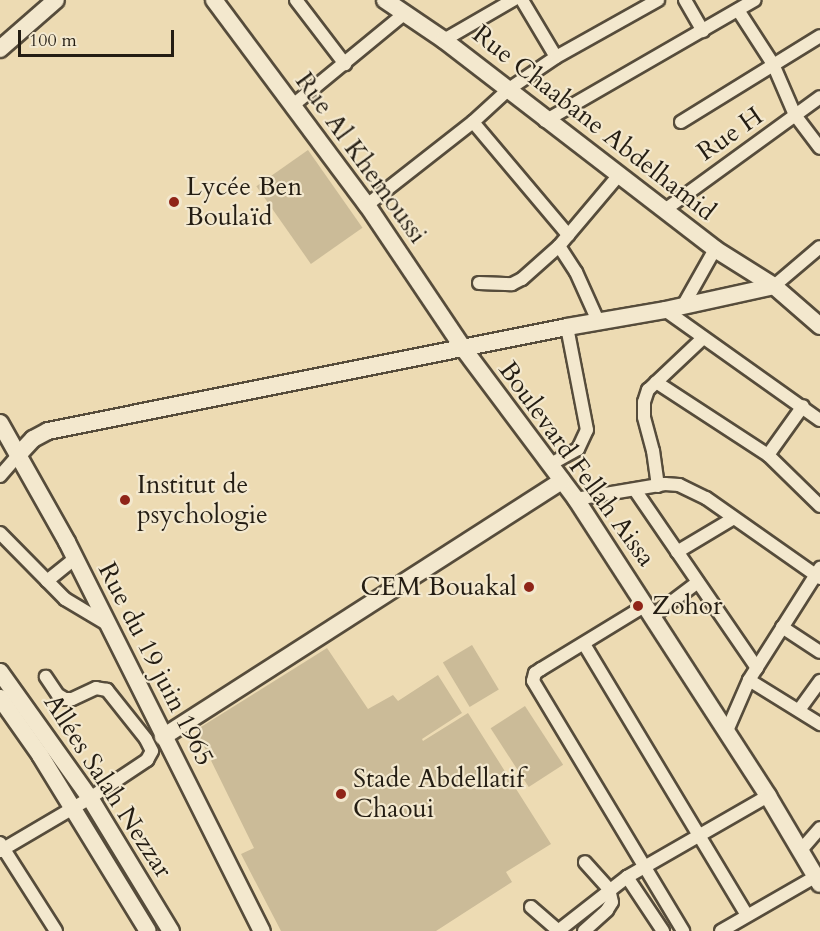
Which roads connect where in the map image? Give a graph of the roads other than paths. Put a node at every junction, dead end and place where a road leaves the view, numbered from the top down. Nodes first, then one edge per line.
1 (214, 0) edge
2 (296, 0) edge
3 (385, 0) edge
4 (513, 0) edge
5 (522, 0) edge
6 (658, 0) edge
7 (685, 0) edge
8 (755, 0) edge
9 (51, 1) edge
10 (738, 10) junction
11 (404, 14) junction
12 (703, 31) junction
13 (820, 36) edge
14 (444, 40) junction
15 (0, 49) edge
16 (555, 57) junction
17 (773, 63) junction
18 (345, 64) junction
19 (509, 89) junction
20 (820, 97) edge
21 (292, 106) junction
22 (795, 115) junction
23 (545, 121) junction
24 (473, 122) junction
25 (681, 122) dead end
26 (820, 148) edge
27 (619, 175) junction
28 (367, 205) junction
29 (666, 209) junction
30 (568, 235) junction
31 (559, 246) junction
32 (820, 247) edge
33 (715, 249) junction
34 (479, 283) dead end
35 (774, 286) junction
36 (684, 306) junction
37 (666, 310) junction
38 (598, 321) junction
39 (820, 326) edge
40 (567, 327) junction
41 (703, 338) junction
42 (463, 348) junction
43 (656, 382) junction
44 (803, 406) junction
45 (820, 420) edge
46 (0, 423) edge
47 (20, 454) junction
48 (768, 455) junction
49 (549, 465) junction
50 (1, 474) edge
51 (561, 481) junction
52 (658, 486) junction
53 (634, 490) junction
54 (576, 499) junction
55 (820, 506) edge
56 (734, 518) junction
57 (0, 533) edge
58 (677, 552) junction
59 (75, 558) junction
60 (819, 574) edge
61 (47, 581) junction
62 (698, 582) junction
63 (649, 610) junction
64 (105, 623) junction
65 (782, 627) junction
66 (584, 644) junction
67 (820, 652) edge
68 (757, 668) junction
69 (0, 672) edge
70 (46, 677) dead end
71 (749, 680) junction
72 (820, 681) edge
73 (0, 698) edge
74 (799, 710) junction
75 (820, 724) edge
76 (726, 733) junction
77 (163, 737) junction
78 (768, 796) junction
79 (90, 798) junction
80 (73, 808) junction
81 (820, 828) edge
82 (698, 835) junction
83 (1, 847) edge
84 (801, 850) junction
85 (585, 862) dead end
86 (644, 867) junction
87 (627, 877) junction
88 (818, 880) edge
89 (609, 890) junction
90 (531, 907) dead end
91 (747, 915) junction
92 (259, 930) edge
93 (56, 931) edge
94 (148, 931) edge
95 (171, 931) edge
96 (559, 931) edge
97 (584, 931) edge
98 (663, 931) edge
99 (683, 931) edge
100 (721, 931) edge

1 - 21 street, Rue Al Khemoussi
2 - 18 street
3 - 11 street, Rue Chaabane Abdelhamid
4 - 14 street
5 - 16 street
6 - 16 street
7 - 12 street
8 - 10 street
9 - 15 street
10 - 12 street
10 - 17 street
11 - 14 street, Rue Chaabane Abdelhamid
11 - 18 street
12 - 23 street
13 - 17 street
14 - 19 street, Rue Chaabane Abdelhamid
16 - 19 street
17 - 22 street
17 - 25 street
18 - 21 street
19 - 23 street, Rue Chaabane Abdelhamid
19 - 24 street
20 - 22 street, Rue H
21 - 28 street, Rue Al Khemoussi
22 - 26 street
22 - 29 street, Rue H
23 - 27 street, Rue Chaabane Abdelhamid
24 - 28 street
24 - 30 street
27 - 29 street, Rue Chaabane Abdelhamid
27 - 30 street
28 - 42 street, Rue Al Khemoussi
29 - 33 street, Rue Chaabane Abdelhamid
30 - 31 street
31 - 34 street
31 - 38 street
32 - 35 street
33 - 35 street, Rue Chaabane Abdelhamid
33 - 36 street
35 - 36 street
35 - 39 street, Rue Chaabane Abdelhamid
36 - 37 street
37 - 38 street
37 - 41 street
38 - 40 street
40 - 42 street
40 - 49 street
41 - 43 street
41 - 44 street
42 - 47 street
42 - 49 street, Boulevard Fellah Aissa
43 - 48 street
43 - 52 street
44 - 45 street
44 - 48 street
46 - 47 street, Rue du 19 juin 1965
47 - 50 street
47 - 59 street, Rue du 19 juin 1965
48 - 55 street
49 - 51 street, Boulevard Fellah Aissa
51 - 54 street, Boulevard Fellah Aissa
51 - 77 street
52 - 53 street
52 - 56 street
53 - 54 street
53 - 58 street
54 - 63 street, Boulevard Fellah Aissa
56 - 58 street
56 - 60 street
57 - 61 street
58 - 62 street
59 - 61 street
59 - 64 street, Rue du 19 juin 1965
60 - 65 street
61 - 64 street
62 - 63 street
62 - 68 street
63 - 66 street
63 - 76 street, Boulevard Fellah Aissa
64 - 77 street, Rue du 19 juin 1965
65 - 67 street
65 - 68 street
66 - 82 street
66 - 86 street
68 - 71 street
69 - 79 street, Allées Salah Nezzar
70 - 79 street
71 - 74 street
71 - 76 street
72 - 74 street
73 - 80 street
74 - 75 street
76 - 78 street, Boulevard Fellah Aissa
77 - 92 street, Rue du 19 juin 1965
78 - 82 street
78 - 84 street, Boulevard Fellah Aissa
79 - 80 street
79 - 95 street, Allées Salah Nezzar
80 - 83 street
80 - 94 street
81 - 84 street
82 - 86 street
82 - 91 street
83 - 93 street
84 - 88 street, Boulevard Fellah Aissa
85 - 89 street
86 - 87 street
86 - 99 street
87 - 89 street
87 - 98 street
88 - 91 street
89 - 96 street
89 - 97 street
90 - 96 street
91 - 100 street

